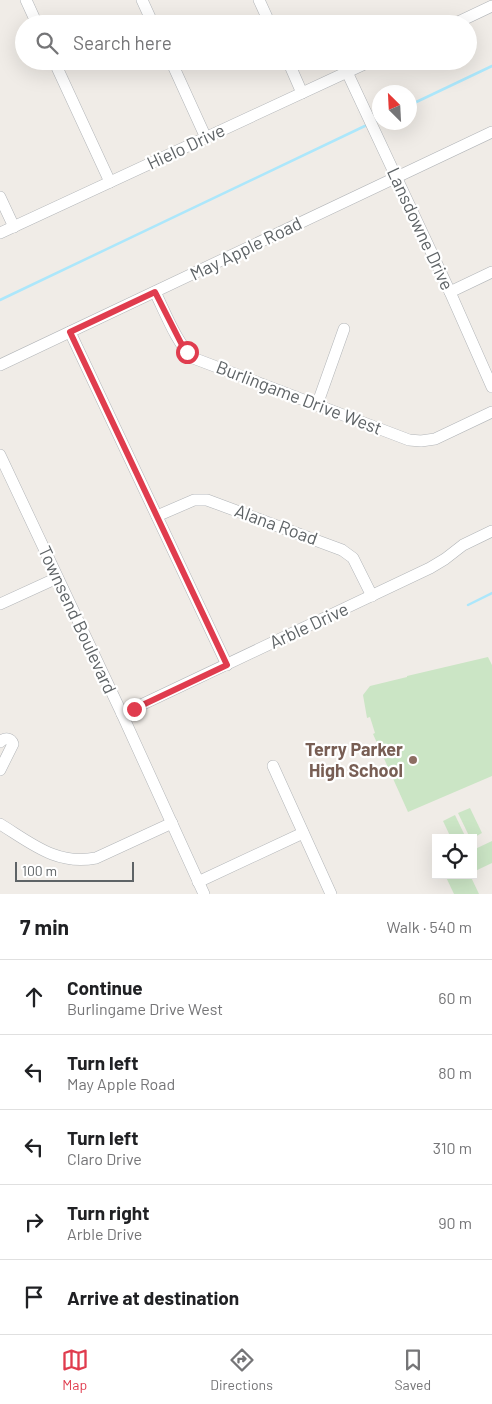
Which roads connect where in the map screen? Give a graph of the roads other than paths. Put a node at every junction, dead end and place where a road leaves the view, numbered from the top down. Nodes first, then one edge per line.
1 (26, 0) edge
2 (142, 0) edge
3 (259, 0) edge
4 (492, 6) edge
5 (33, 15) edge
6 (149, 15) edge
7 (266, 15) edge
8 (473, 15) edge
9 (58, 70) edge
10 (175, 70) edge
11 (292, 70) edge
12 (351, 70) edge
13 (347, 72) junction
14 (302, 93) junction
15 (492, 132) edge
16 (206, 138) junction
17 (396, 177) junction
18 (110, 182) junction
19 (0, 197) edge
20 (14, 227) junction
21 (0, 233) edge
22 (492, 272) edge
23 (155, 292) junction
24 (450, 292) junction
25 (344, 329) dead end
26 (70, 332) junction
27 (0, 365) edge
28 (492, 387) edge
29 (317, 404) junction
30 (492, 412) edge
31 (0, 454) edge
32 (12, 480) junction
33 (0, 485) edge
34 (157, 516) junction
35 (492, 531) edge
36 (57, 578) junction
37 (372, 596) junction
38 (0, 604) edge
39 (227, 665) junction
40 (122, 714) junction
41 (0, 742) edge
42 (273, 766) dead end
43 (0, 770) edge
44 (172, 823) junction
45 (0, 824) edge
46 (303, 833) junction
47 (198, 882) junction
48 (204, 894) edge
49 (331, 894) edge

1 - 5 street
2 - 6 street
3 - 7 street
4 - 8 street
9 - 18 street
10 - 16 street
11 - 14 street
12 - 13 street, Hielo Drive
13 - 14 street, Hielo Drive
13 - 17 street, Lansdowne Drive
14 - 16 street, Hielo Drive
15 - 17 street, May Apple Road
16 - 18 street, Hielo Drive
17 - 23 street, May Apple Road
17 - 24 street, Lansdowne Drive
18 - 20 street, Hielo Drive
19 - 20 street
20 - 21 street, Hielo Drive
22 - 24 street
23 - 26 street, May Apple Road
23 - 29 street, Burlingame Drive West
24 - 28 street, Lansdowne Drive
25 - 29 street
26 - 27 street, May Apple Road
26 - 34 street
29 - 30 street, Burlingame Drive West
31 - 32 street, Townsend Boulevard
32 - 33 street
32 - 36 street, Townsend Boulevard
34 - 37 street, Alana Road
34 - 39 street
35 - 37 street, Arble Drive
36 - 38 street
36 - 40 street, Townsend Boulevard
37 - 39 street, Arble Drive
39 - 40 street, Arble Drive
40 - 44 street, Townsend Boulevard
41 - 43 street
42 - 46 street
44 - 45 street
44 - 47 street, Townsend Boulevard
46 - 47 street
46 - 49 street
47 - 48 street, Townsend Boulevard

